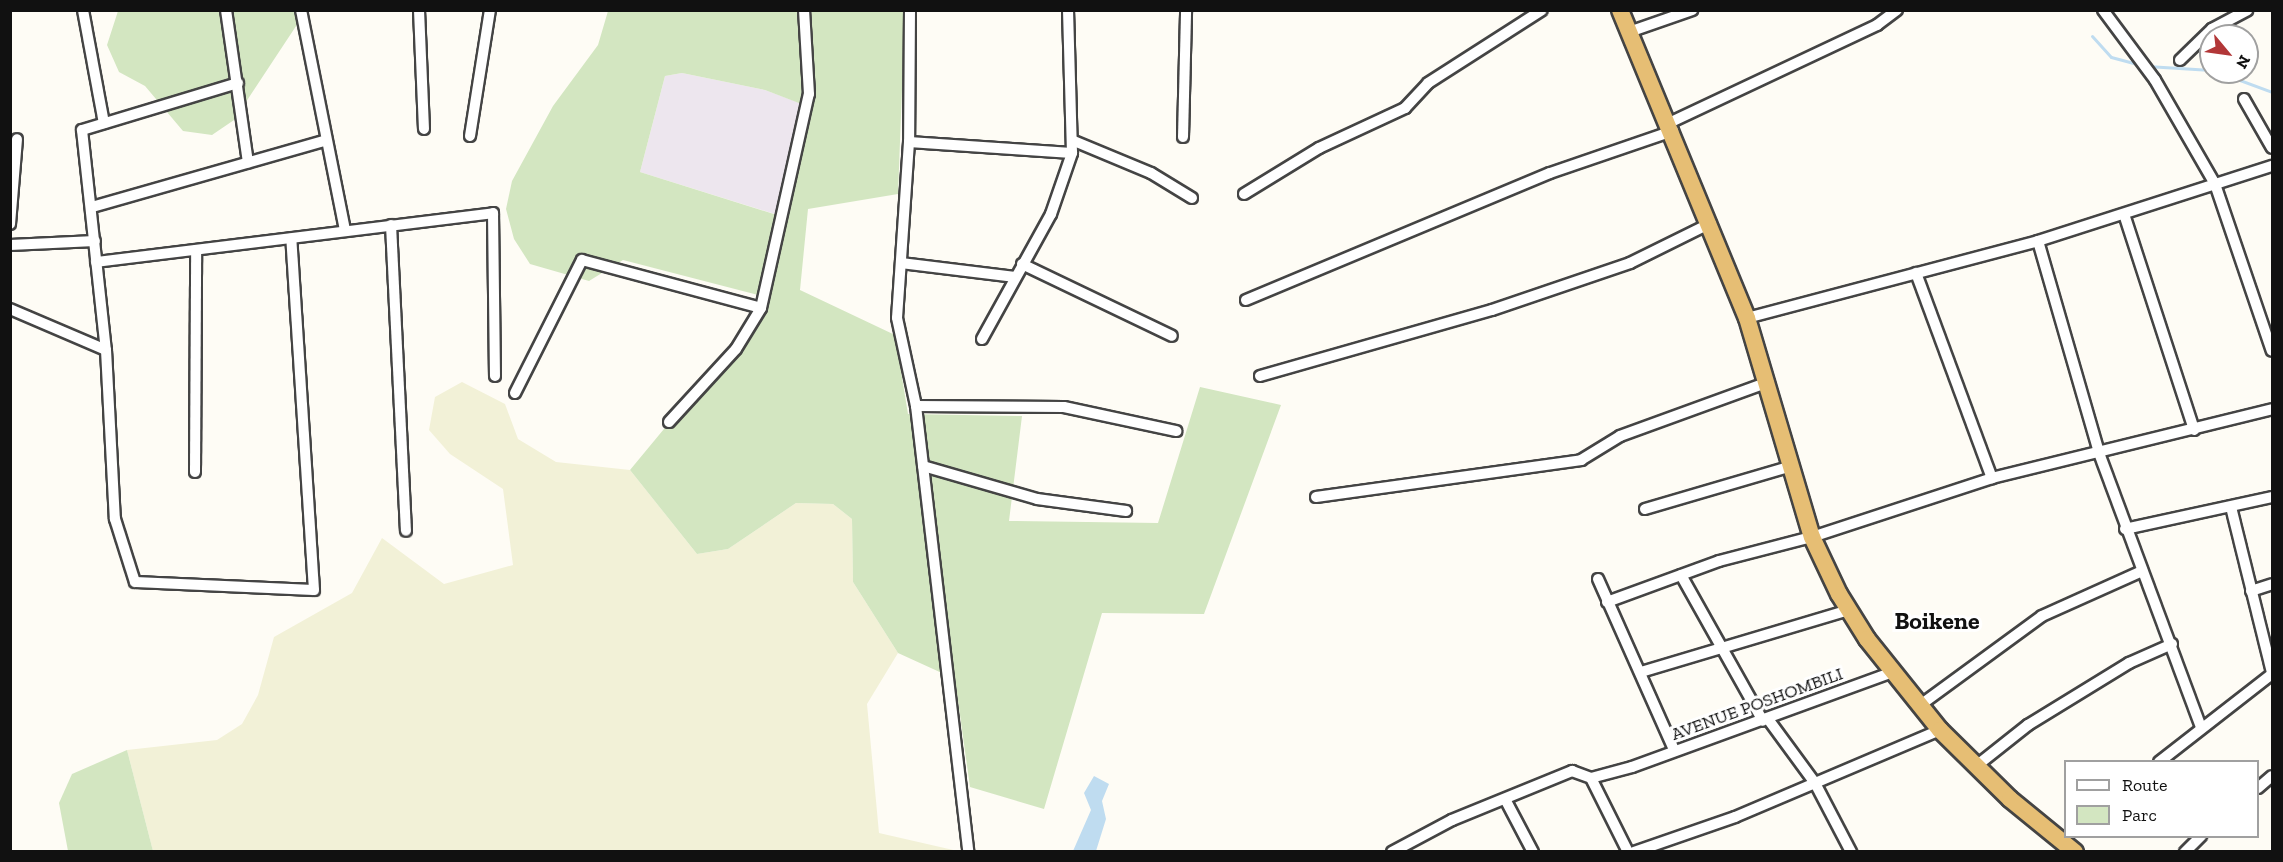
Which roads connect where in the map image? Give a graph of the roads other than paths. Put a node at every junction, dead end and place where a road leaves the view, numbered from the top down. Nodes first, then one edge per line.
1 (83, 10) edge
2 (226, 10) edge
3 (300, 10) edge
4 (419, 10) edge
5 (490, 10) edge
6 (804, 10) edge
7 (910, 10) edge
8 (1068, 10) edge
9 (1186, 10) edge
10 (1542, 10) edge
11 (1620, 10) edge
12 (1692, 10) edge
13 (1897, 10) edge
14 (2103, 10) edge
15 (2247, 10) edge
16 (1629, 32) junction
17 (2180, 60) dead end
18 (238, 83) junction
19 (2244, 99) dead end
20 (104, 123) junction
21 (1671, 127) junction
22 (424, 129) dead end
23 (470, 135) dead end
24 (1183, 137) dead end
25 (17, 140) dead end
26 (323, 141) junction
27 (1074, 141) junction
28 (909, 142) junction
29 (2272, 148) edge
30 (1072, 153) junction
31 (248, 162) junction
32 (2272, 166) edge
33 (2216, 184) junction
34 (1244, 194) dead end
35 (1192, 198) dead end
36 (92, 207) junction
37 (2124, 214) junction
38 (1711, 223) junction
39 (10, 224) edge
40 (391, 225) junction
41 (345, 231) junction
42 (291, 239) junction
43 (94, 241) junction
44 (2038, 242) junction
45 (10, 245) edge
46 (195, 250) junction
47 (96, 262) junction
48 (901, 263) junction
49 (1022, 264) junction
50 (1916, 273) junction
51 (1015, 277) junction
52 (1246, 300) dead end
53 (761, 308) junction
54 (10, 309) edge
55 (1747, 318) junction
56 (1172, 336) dead end
57 (982, 339) dead end
58 (106, 350) junction
59 (2272, 351) edge
60 (1260, 375) dead end
61 (495, 376) dead end
62 (1768, 382) junction
63 (515, 393) dead end
64 (916, 405) junction
65 (2272, 409) edge
66 (669, 422) dead end
67 (2194, 430) junction
68 (1176, 431) dead end
69 (2099, 453) junction
70 (923, 466) junction
71 (1792, 466) junction
72 (195, 472) dead end
73 (1992, 478) junction
74 (1316, 496) dead end
75 (2272, 497) edge
76 (2231, 507) junction
77 (1645, 509) dead end
78 (1126, 511) dead end
79 (2125, 530) junction
80 (405, 531) dead end
81 (1812, 537) junction
82 (2142, 571) junction
83 (1681, 575) junction
84 (1598, 579) dead end
85 (2272, 584) edge
86 (2251, 591) junction
87 (1607, 602) junction
88 (1849, 610) junction
89 (2172, 644) junction
90 (1719, 648) junction
91 (1641, 672) junction
92 (1893, 672) junction
93 (2272, 674) edge
94 (1919, 706) junction
95 (1765, 720) junction
96 (2201, 727) junction
97 (1940, 730) junction
98 (1674, 750) junction
99 (2169, 753) junction
100 (2161, 760) edge
101 (2175, 760) edge
102 (1975, 767) junction
103 (2272, 776) edge
104 (1591, 778) junction
105 (1815, 783) junction
106 (2259, 787) edge
107 (1505, 799) junction
108 (2200, 838) edge
109 (2070, 843) edge
110 (968, 852) edge
111 (1392, 852) edge
112 (1533, 852) edge
113 (1628, 852) edge
114 (1635, 852) edge
115 (1851, 852) edge
116 (2184, 852) edge

1 - 20 street
2 - 18 street
3 - 26 street
4 - 22 street
5 - 23 street
6 - 53 street
7 - 28 street
8 - 27 street
9 - 24 street
10 - 34 street
11 - 16 highway
12 - 16 street
13 - 21 street
14 - 33 street
15 - 17 street
16 - 21 highway
18 - 20 street
18 - 31 street
19 - 29 street
20 - 36 street
21 - 38 highway
21 - 52 street
25 - 39 street
26 - 31 street
26 - 41 street
27 - 30 street
27 - 35 street
28 - 30 street
28 - 48 street
30 - 49 street
31 - 36 street
32 - 33 street
33 - 37 street
33 - 59 street
36 - 43 street
37 - 44 street
37 - 67 street
38 - 55 highway
38 - 60 street
40 - 41 street
40 - 61 street
40 - 80 street
41 - 42 street
42 - 46 street
42 - 58 street
43 - 45 street
43 - 47 street
44 - 50 street
44 - 69 street
46 - 47 street
46 - 72 street
47 - 58 street
48 - 51 street
48 - 64 street
49 - 51 street
49 - 56 street
50 - 55 street
50 - 73 street
51 - 57 street
53 - 63 street
53 - 66 street
54 - 58 street
55 - 62 highway
62 - 71 highway
62 - 74 street
64 - 68 street
64 - 70 street
65 - 67 street
67 - 69 street
69 - 73 street
69 - 79 street
70 - 78 street
70 - 110 street
71 - 77 street
71 - 81 highway
73 - 81 street
75 - 76 street
76 - 79 street
76 - 86 street
79 - 82 street
81 - 83 street
81 - 88 highway
82 - 89 street
82 - 94 street
83 - 87 street
83 - 90 street
84 - 87 street
85 - 86 street
86 - 93 street
87 - 91 street
88 - 90 street
88 - 92 highway
89 - 96 street
89 - 102 street
90 - 91 street
90 - 95 street
91 - 98 street
92 - 94 highway
92 - 95 street, AVENUE POSHOMBILI
93 - 96 street
94 - 97 highway
95 - 98 street, AVENUE POSHOMBILI
95 - 105 street
96 - 99 street
97 - 102 highway
97 - 105 street
98 - 104 street, AVENUE POSHOMBILI
99 - 100 street
99 - 101 street
102 - 109 highway
103 - 106 street
104 - 107 street
104 - 113 street
105 - 114 street
105 - 115 street
107 - 111 street
107 - 112 street
108 - 116 street

